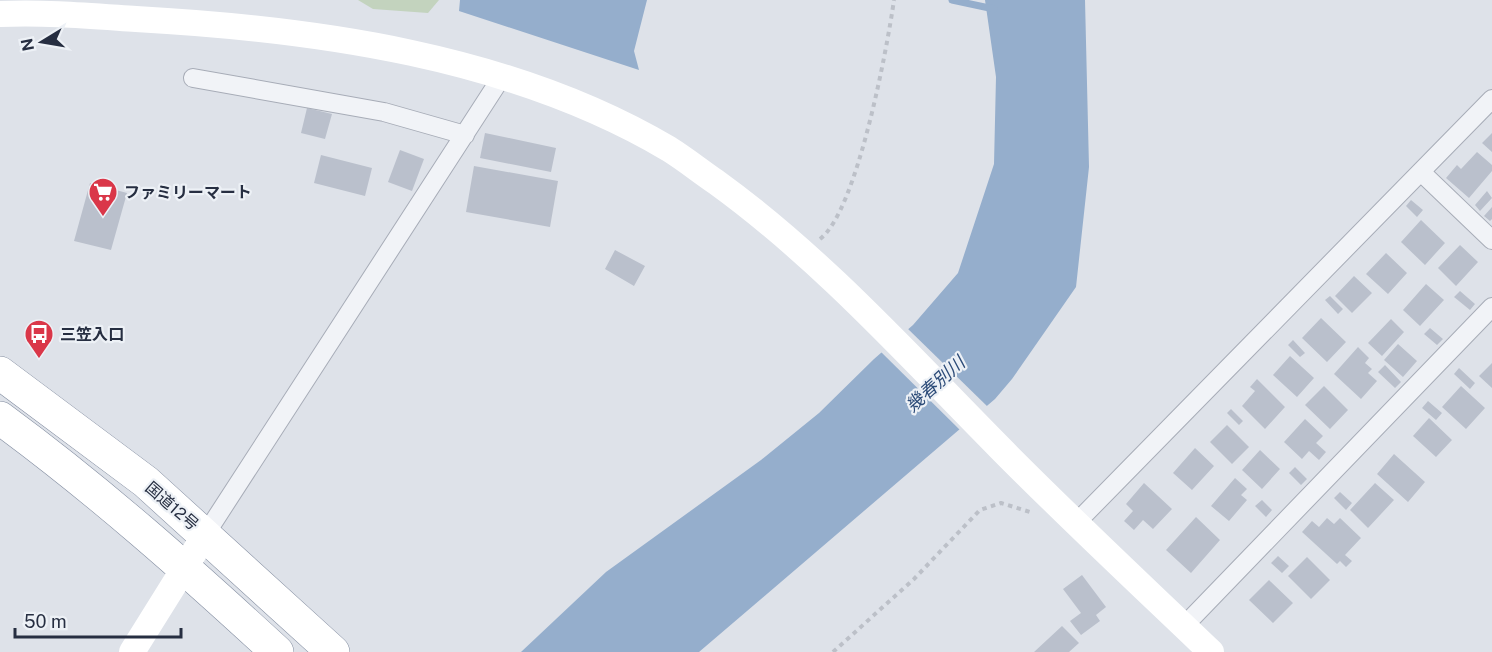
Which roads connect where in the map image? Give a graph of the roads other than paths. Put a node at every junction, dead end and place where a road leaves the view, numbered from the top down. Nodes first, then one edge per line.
1 (0, 14) edge
2 (503, 75) junction
3 (193, 78) dead end
4 (1492, 99) edge
5 (465, 135) junction
6 (1421, 172) junction
7 (1492, 240) edge
8 (1492, 307) edge
9 (0, 373) edge
10 (0, 418) edge
11 (1077, 522) junction
12 (205, 535) junction
13 (184, 567) junction
14 (1184, 626) junction
15 (132, 652) edge
16 (277, 652) edge
17 (333, 652) edge
18 (1210, 652) edge

1 - 2 street
2 - 5 street
2 - 11 street
3 - 5 street
4 - 6 street
5 - 12 street
6 - 7 street
6 - 11 street
8 - 14 street
9 - 12 highway, 国道12号
10 - 13 highway
11 - 14 street
12 - 13 street
12 - 17 highway, 国道12号
13 - 15 street
13 - 16 highway
14 - 18 street

